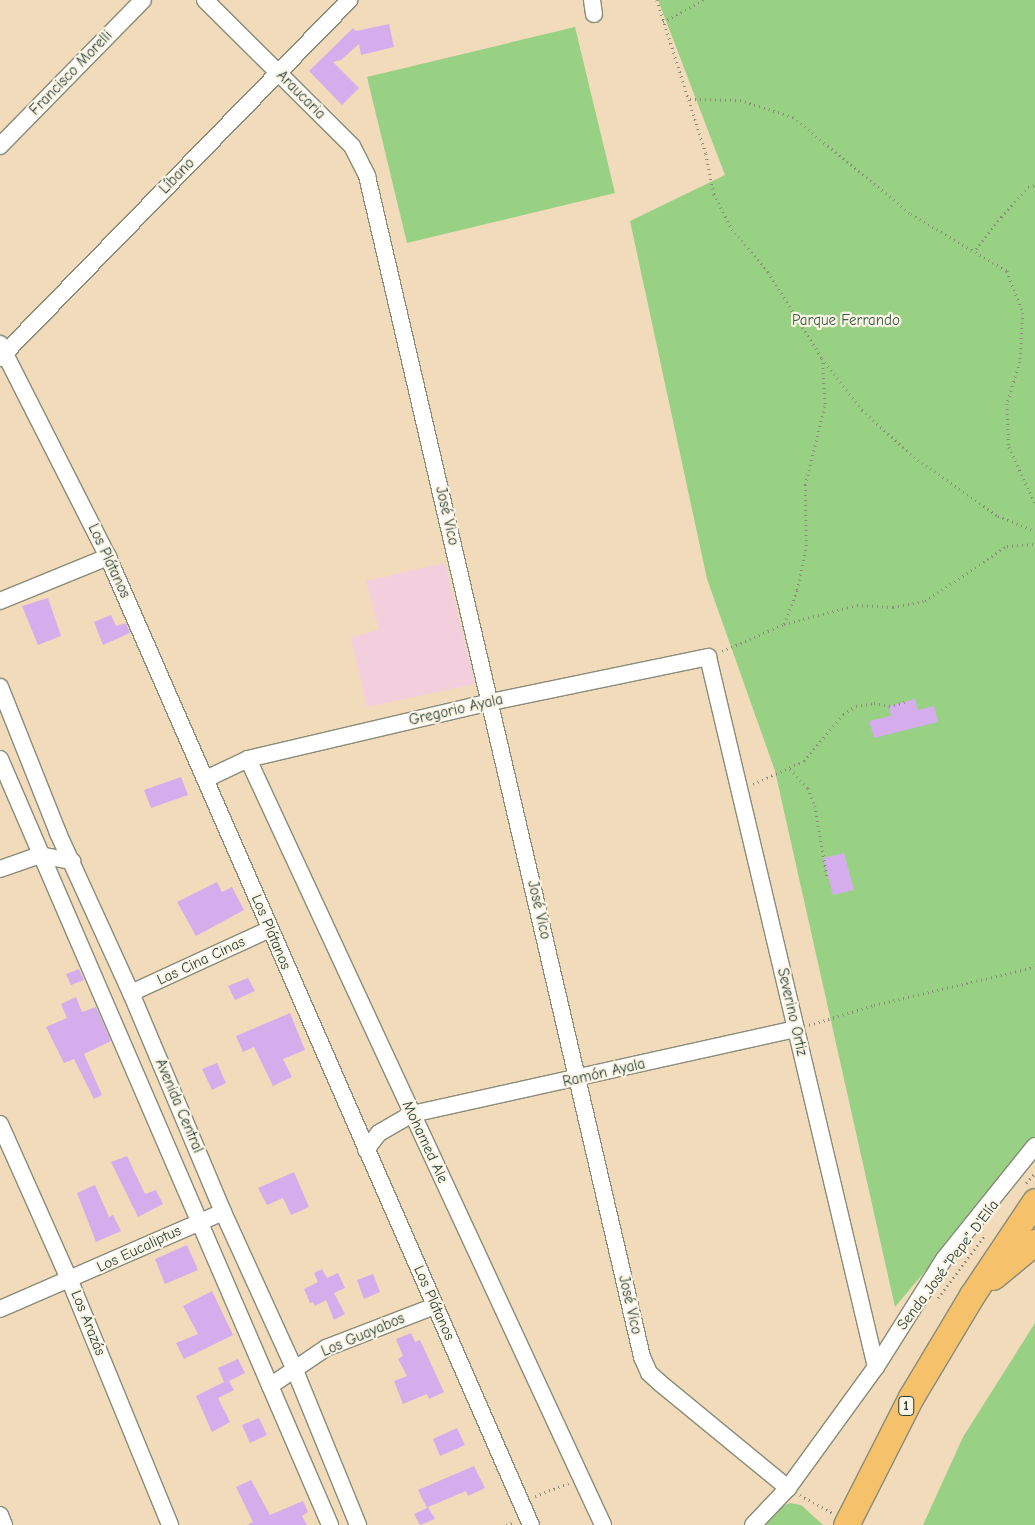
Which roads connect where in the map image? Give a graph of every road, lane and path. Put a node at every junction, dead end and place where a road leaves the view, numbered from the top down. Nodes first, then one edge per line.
1 (143, 0) edge
2 (204, 0) edge
3 (348, 0) edge
4 (657, 0) edge
5 (702, 0) edge
6 (663, 22) junction
7 (278, 71) junction
8 (690, 99) junction
9 (0, 146) edge
10 (1035, 185) edge
11 (375, 205) joint
12 (976, 250) junction
13 (2, 352) edge
14 (822, 358) junction
15 (1035, 503) edge
16 (1035, 531) edge
17 (1035, 544) edge
18 (108, 557) junction
19 (0, 601) edge
20 (784, 624) junction
21 (708, 657) junction
22 (0, 687) edge
23 (491, 702) junction
24 (904, 702) dead end
25 (0, 759) edge
26 (248, 759) junction
27 (790, 769) junction
28 (208, 778) junction
29 (739, 788) junction
30 (58, 833) junction
31 (40, 855) junction
32 (72, 861) junction
33 (0, 869) edge
34 (827, 876) dead end
35 (270, 929) junction
36 (1035, 967) edge
37 (132, 993) junction
38 (796, 1029) junction
39 (577, 1079) junction
40 (412, 1114) junction
41 (0, 1124) edge
42 (1035, 1146) edge
43 (366, 1150) junction
44 (1035, 1173) edge
45 (1029, 1194) edge
46 (223, 1212) junction
47 (198, 1222) junction
48 (988, 1230) dead end
49 (1035, 1242) edge
50 (70, 1281) junction
51 (972, 1295) junction
52 (934, 1304) dead end
53 (435, 1306) junction
54 (0, 1309) edge
55 (876, 1367) junction
56 (294, 1368) junction
57 (270, 1386) junction
58 (582, 1477) junction
59 (788, 1488) junction
60 (521, 1502) junction
61 (0, 1515) edge
62 (846, 1523) edge
63 (4, 1525) edge
64 (170, 1525) edge
65 (330, 1525) edge
66 (358, 1525) edge
67 (531, 1525) edge
68 (603, 1525) edge
69 (753, 1525) edge

1 - 9 street, Francisco Morelli
2 - 7 street, Araucaria
3 - 7 street, Líbano
4 - 6 path
5 - 6 path
6 - 8 path
7 - 11 street, Araucaria
7 - 13 street, Líbano
8 - 12 path
8 - 14 path
10 - 12 path
11 - 23 street, José Vico
12 - 15 path
13 - 18 street, Los Plátanos
14 - 16 path
14 - 20 path
17 - 20 path
18 - 19 street
18 - 28 street, Los Plátanos
20 - 21 path
21 - 23 street, Gregorio Ayala
21 - 29 street, Severino Ortiz
22 - 30 street, Avenida Central
23 - 26 street, Gregorio Ayala
23 - 39 street, José Vico
24 - 27 path
25 - 31 street, Avenida Central
26 - 28 street, Gregorio Ayala
26 - 40 street, Mohamed Ale
27 - 29 path
27 - 34 path
28 - 35 street, Los Plátanos
29 - 38 street, Severino Ortiz
30 - 31 street
30 - 32 street, Avenida Central
31 - 32 street
31 - 33 street
31 - 47 street, Avenida Central
32 - 37 street, Avenida Central
35 - 37 street, Las Cina Cinas
35 - 43 street, Los Plátanos
36 - 38 path
37 - 46 street, Avenida Central
38 - 39 street, Ramón Ayala
38 - 55 street, Severino Ortiz
39 - 40 street, Ramón Ayala
39 - 59 street, José Vico
40 - 43 street, Ramón Ayala
40 - 58 street, Mohamed Ale
41 - 50 street, Los Arazás
42 - 55 street
43 - 53 street, Los Plátanos
44 - 45 path
45 - 51 highway, 1
46 - 47 street, Los Eucaliptus
46 - 56 street, Avenida Central
47 - 50 street, Los Eucaliptus
47 - 57 street, Avenida Central
48 - 52 path, Senda José "Pepe" D'Elía
49 - 51 highway
50 - 54 street, Los Eucaliptus
50 - 64 street, Los Arazás
51 - 62 highway, 1
53 - 56 street, Los Guayabos
53 - 60 street, Los Plátanos
55 - 59 street
56 - 57 street, Los Guayabos
56 - 66 street, Avenida Central
57 - 65 street, Avenida Central
58 - 60 path
58 - 68 street, Mohamed Ale
59 - 62 path
59 - 69 street
60 - 67 street, Los Plátanos
61 - 63 street

